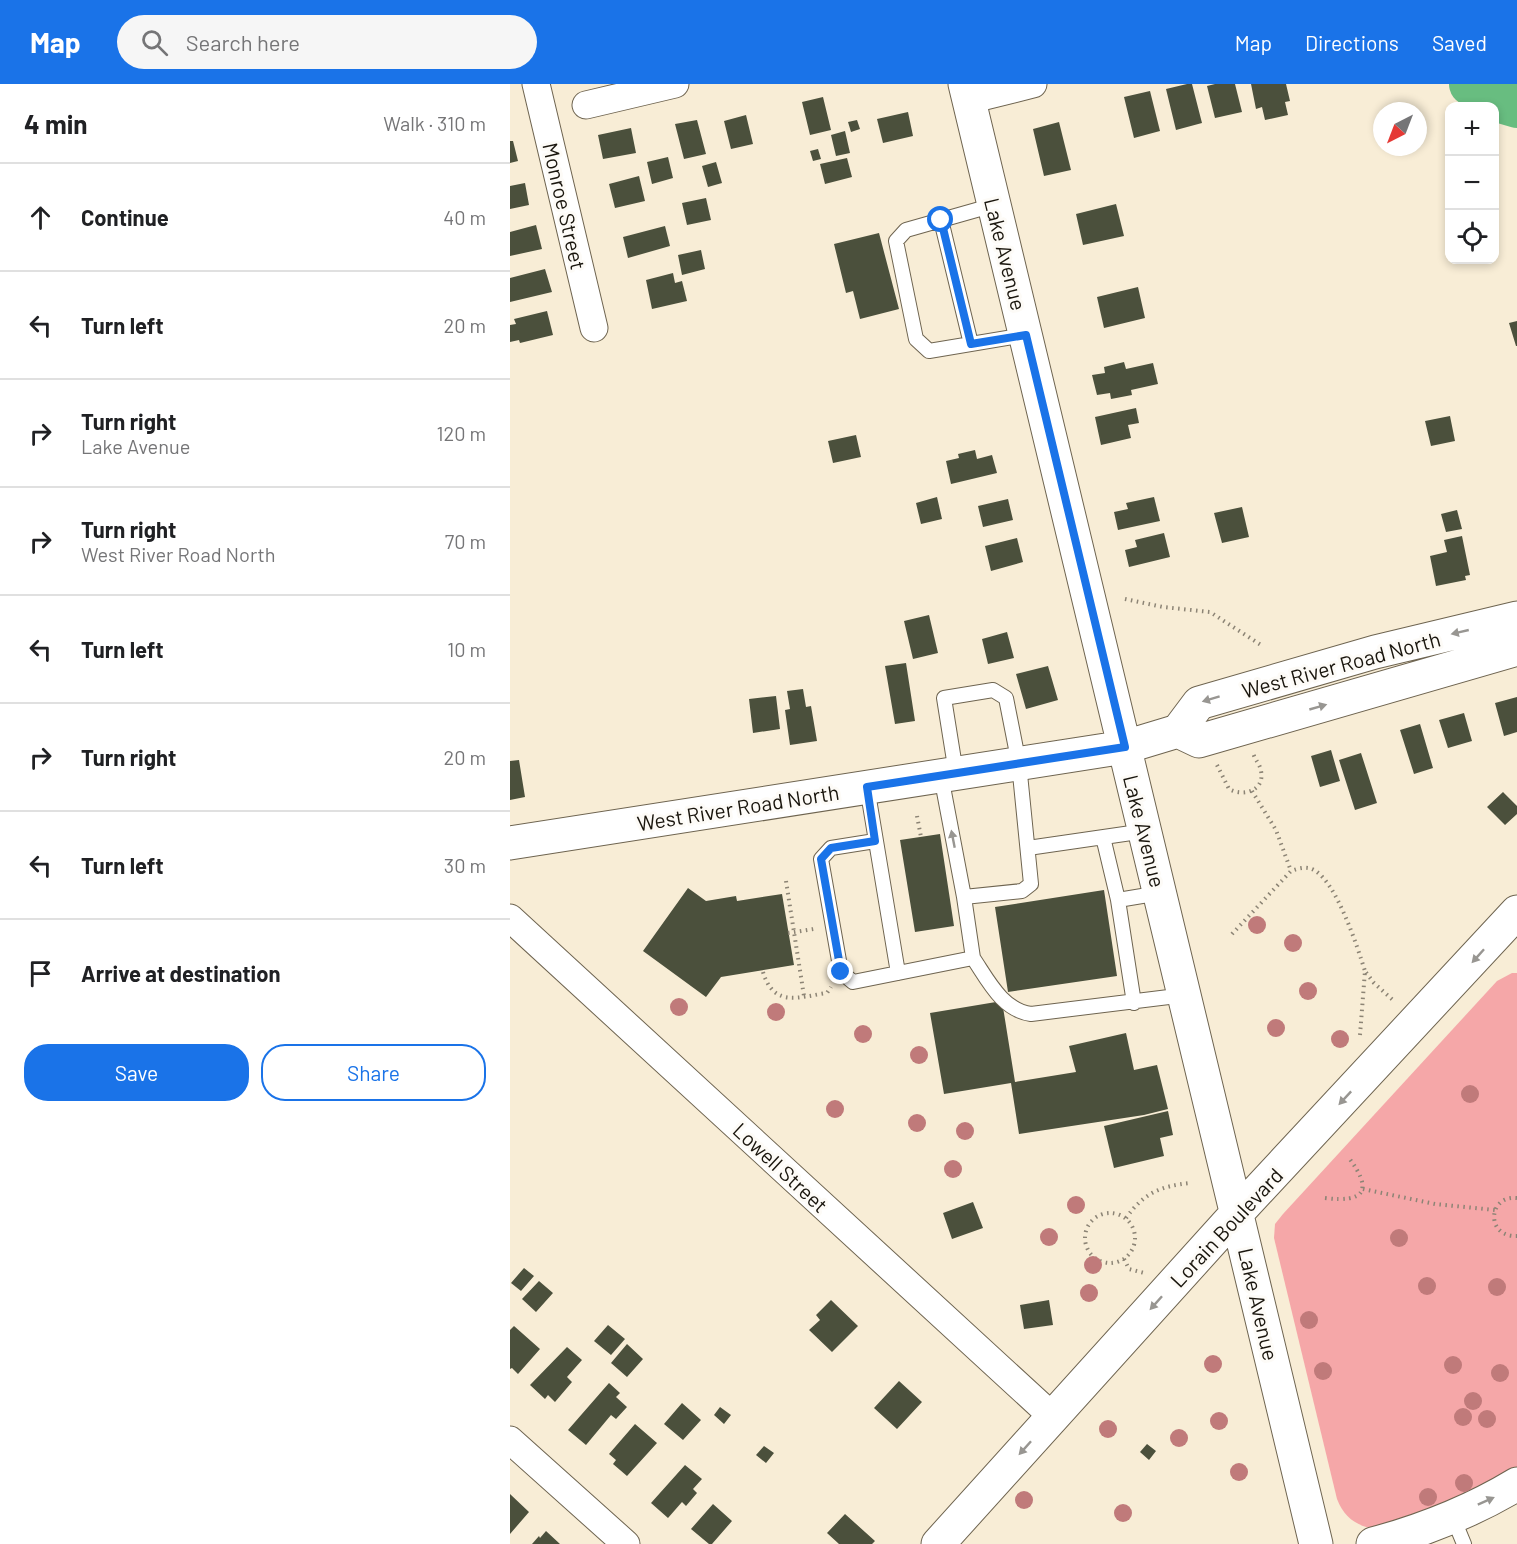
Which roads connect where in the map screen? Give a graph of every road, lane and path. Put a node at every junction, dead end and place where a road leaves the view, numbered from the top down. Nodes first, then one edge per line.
1 (536, 84) edge
2 (675, 84) edge
3 (1033, 84) edge
4 (967, 92) edge
5 (586, 105) dead end
6 (994, 205) junction
7 (941, 220) junction
8 (594, 328) dead end
9 (1026, 335) junction
10 (971, 344) junction
11 (1125, 599) dead end
12 (1517, 618) edge
13 (1261, 645) dead end
14 (1517, 649) edge
15 (1178, 731) junction
16 (1125, 747) junction
17 (1254, 747) dead end
18 (1213, 760) dead end
19 (1019, 764) junction
20 (948, 775) junction
21 (867, 787) junction
22 (1252, 791) junction
23 (917, 816) dead end
24 (1146, 831) junction
25 (921, 837) dead end
26 (1103, 837) junction
27 (875, 841) junction
28 (510, 843) edge
29 (1028, 848) junction
30 (1291, 870) junction
31 (786, 881) dead end
32 (1160, 892) junction
33 (964, 897) junction
34 (1118, 900) junction
35 (510, 918) edge
36 (1513, 923) edge
37 (1232, 934) dead end
38 (973, 958) junction
39 (1365, 971) junction
40 (763, 972) dead end
41 (898, 973) junction
42 (827, 993) dead end
43 (1185, 995) junction
44 (804, 996) junction
45 (1134, 1003) junction
46 (1398, 1004) dead end
47 (1360, 1035) dead end
48 (1349, 1158) dead end
49 (1191, 1183) dead end
50 (1364, 1189) junction
51 (1325, 1198) dead end
52 (1517, 1198) edge
53 (1495, 1210) junction
54 (1238, 1213) junction
55 (1126, 1218) junction
56 (1517, 1236) edge
57 (1053, 1417) junction
58 (510, 1440) edge
59 (1517, 1484) edge
60 (1458, 1530) edge
61 (626, 1544) edge
62 (938, 1544) edge
63 (1316, 1544) edge
64 (1373, 1544) edge

1 - 8 street, Monroe Street
2 - 5 street
3 - 4 street
4 - 6 street, Lake Avenue
6 - 7 lane
6 - 9 street, Lake Avenue
7 - 10 lane
7 - 10 lane
9 - 10 lane
9 - 16 street, Lake Avenue
11 - 13 path
12 -> 15 street, West River Road North
15 -> 14 street, West River Road North
15 - 16 street, West River Road North
16 - 19 street, West River Road North
16 - 24 street, Lake Avenue
17 - 22 path
18 - 22 path
19 - 20 street, West River Road North
19 - 20 lane
19 - 29 lane
20 - 21 street, West River Road North
33 -> 20 lane
21 - 27 lane
21 - 28 street, West River Road North
22 - 30 path
23 - 25 path
24 - 26 lane
24 - 32 street, Lake Avenue
26 - 29 lane
26 - 34 lane
27 - 41 lane
27 - 41 lane
29 - 33 lane
30 - 37 path
30 - 39 path
31 - 44 path
32 - 34 lane
32 - 43 street, Lake Avenue
33 - 38 lane
34 - 45 lane
35 - 57 street, Lowell Street
36 -> 54 street, Lorain Boulevard
38 - 41 lane
38 - 45 lane
39 - 46 path
39 - 47 path
40 - 44 path
42 - 44 path
43 - 45 lane
43 - 54 street, Lake Avenue
48 - 50 path
49 - 55 path
50 - 51 path
50 - 53 path
52 - 53 path
53 - 56 path
54 -> 57 street, Lorain Boulevard
54 - 63 street, Lake Avenue
55 - 55 path
57 -> 62 street, Lorain Boulevard
58 - 61 street
60 -> 59 street
60 - 64 street

